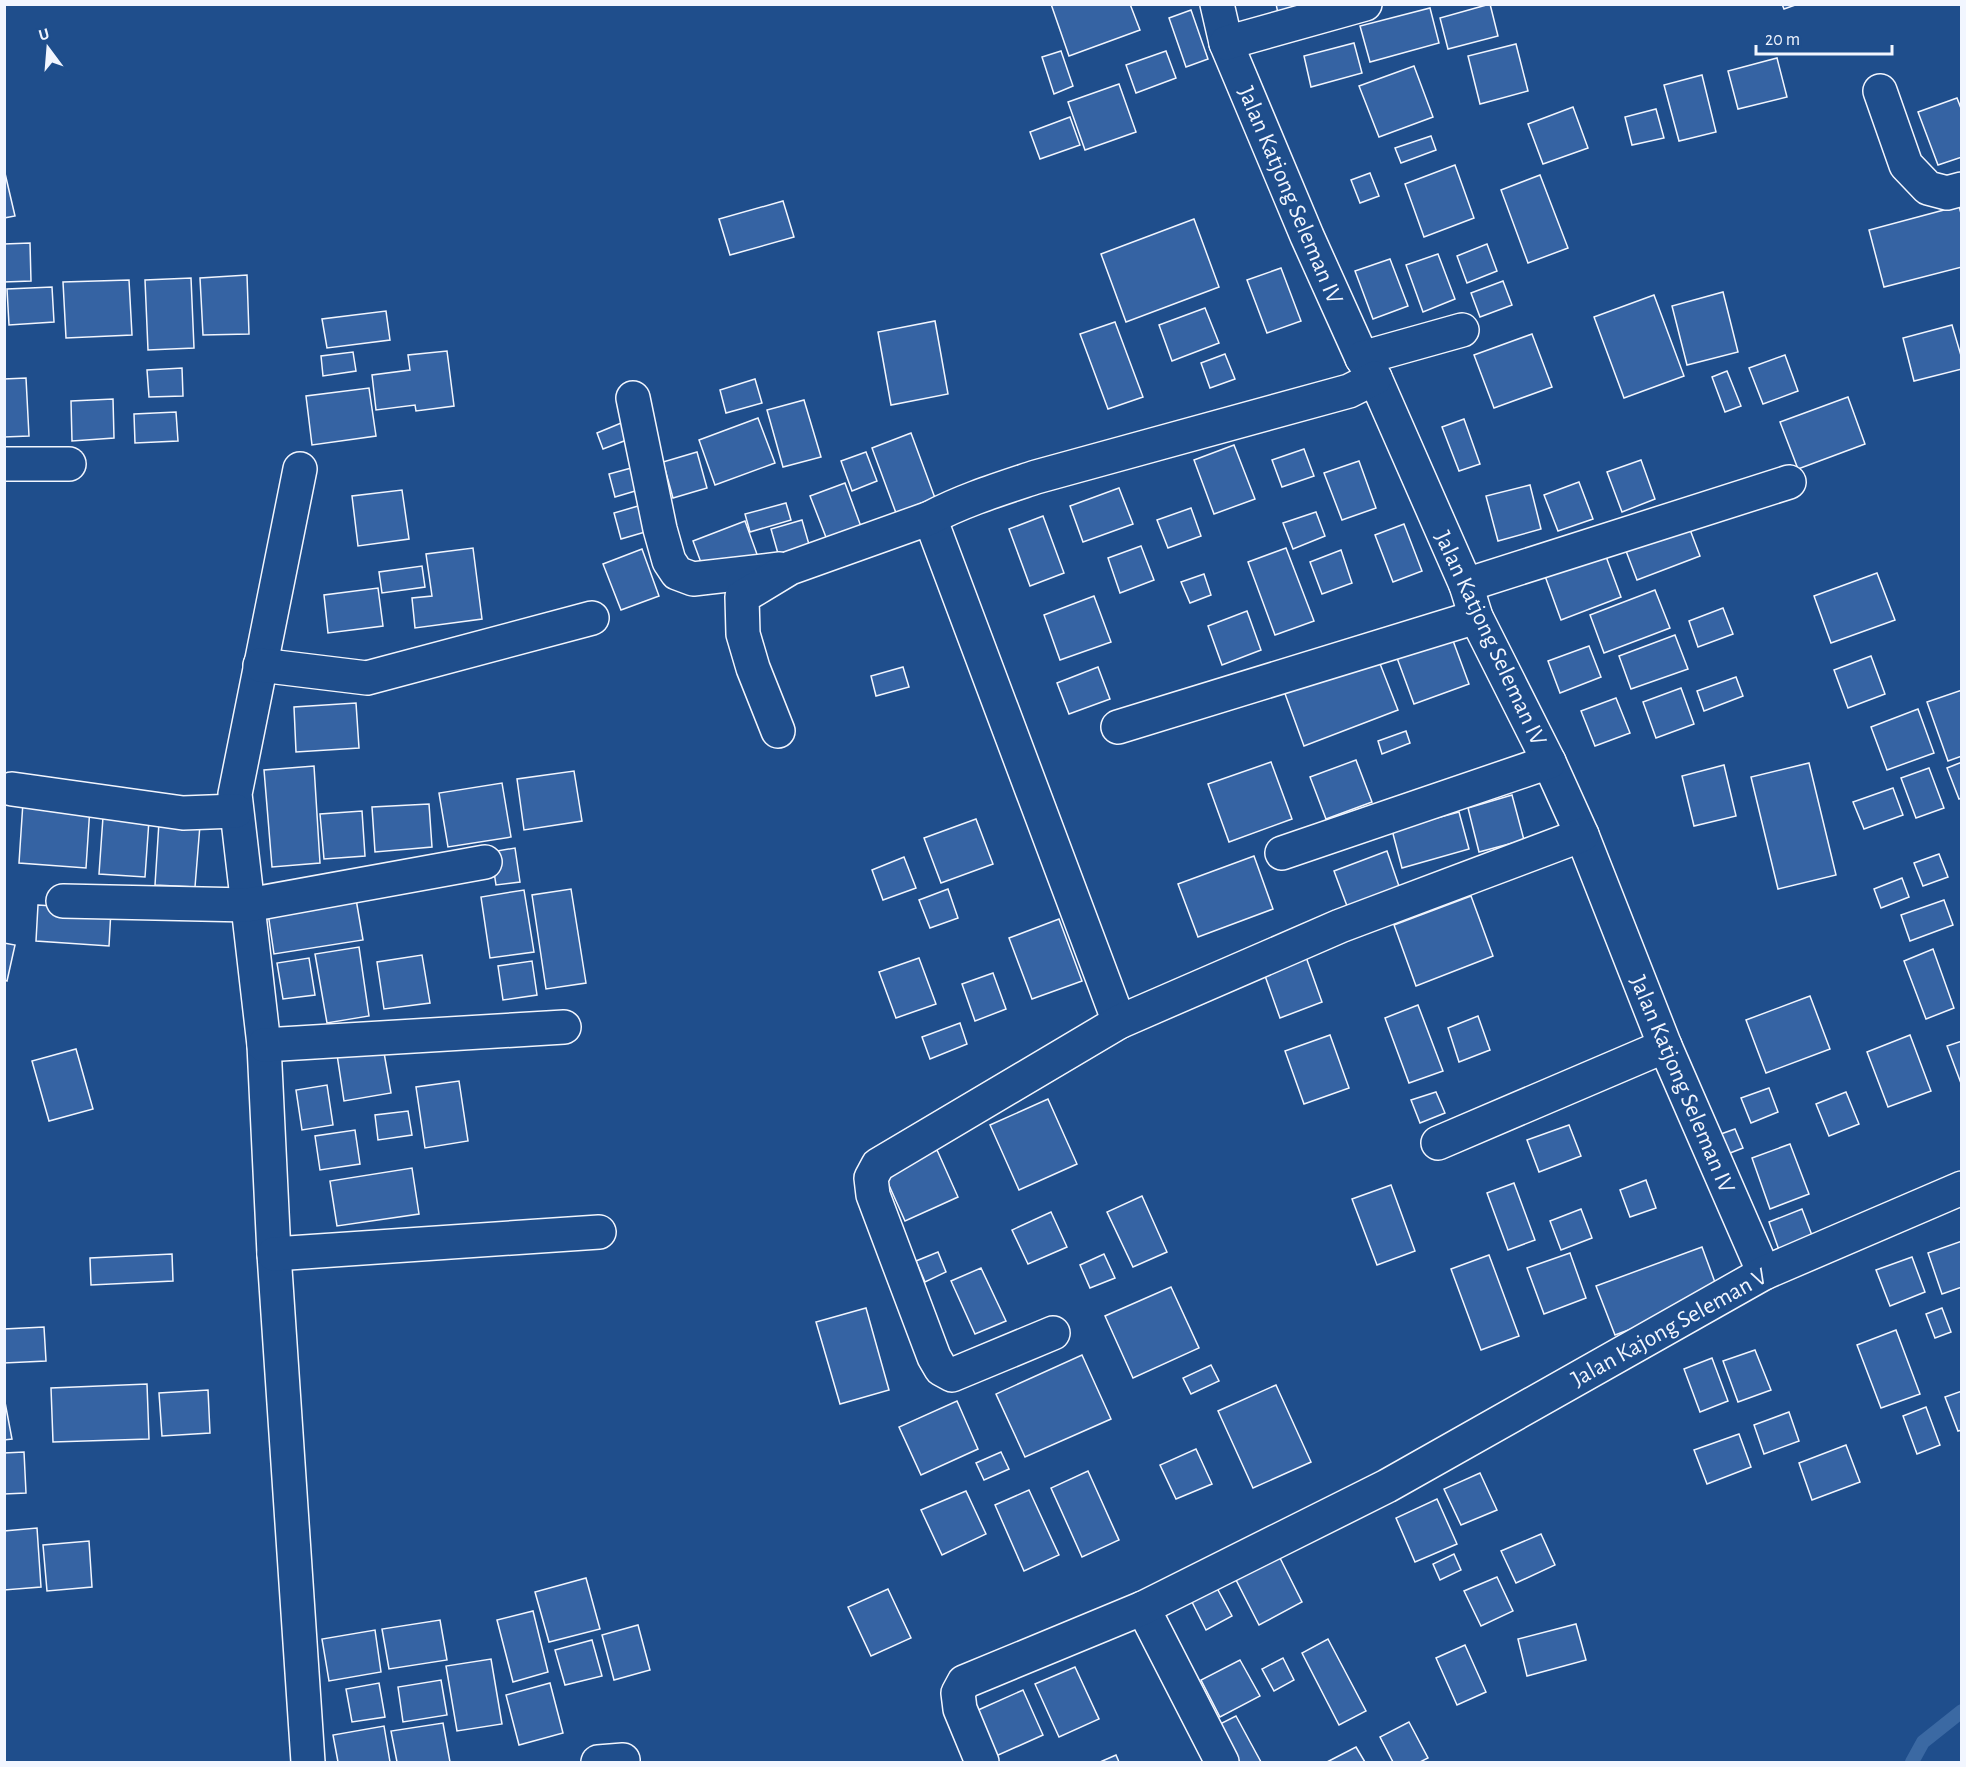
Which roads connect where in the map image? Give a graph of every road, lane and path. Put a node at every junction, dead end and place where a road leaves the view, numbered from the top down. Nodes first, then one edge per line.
1 (1218, 4) edge
2 (1365, 4) edge
3 (1226, 43) junction
4 (1880, 91) dead end
5 (1962, 189) edge
6 (1462, 330) dead end
7 (1368, 368) junction
8 (633, 398) dead end
9 (4, 464) edge
10 (69, 464) dead end
11 (300, 468) dead end
12 (1789, 482) dead end
13 (930, 518) junction
14 (790, 568) junction
15 (1466, 585) junction
16 (1476, 617) junction
17 (592, 618) dead end
18 (261, 665) junction
19 (1118, 727) dead end
20 (778, 731) dead end
21 (1549, 762) junction
22 (12, 789) dead end
23 (236, 811) junction
24 (1582, 835) junction
25 (1282, 853) dead end
26 (485, 862) dead end
27 (63, 902) dead end
28 (248, 905) junction
29 (1119, 1022) junction
30 (564, 1027) dead end
31 (264, 1045) junction
32 (1665, 1046) junction
33 (1438, 1143) dead end
34 (1962, 1188) edge
35 (599, 1232) dead end
36 (274, 1254) junction
37 (1764, 1273) junction
38 (1053, 1333) dead end
39 (1143, 1608) junction
40 (308, 1762) edge
41 (982, 1762) edge
42 (1222, 1762) edge

1 - 3 street, Jalan Katjong Seleman IV
2 - 3 street
3 - 7 street, Jalan Katjong Seleman IV
4 - 5 street
6 - 7 street
7 - 13 street
7 - 15 street, Jalan Katjong Seleman IV
8 - 14 street
9 - 10 street
11 - 18 street
12 - 15 street
13 - 14 street
13 - 29 street
14 - 20 street
15 - 16 street, Jalan Katjong Seleman IV
16 - 19 street
16 - 21 street, Jalan Katjong Seleman IV
17 - 18 street
18 - 23 street
21 - 24 street, Jalan Katjong Seleman IV
21 - 25 street
22 - 23 street
23 - 28 street
24 - 29 street
24 - 32 street, Jalan Katjong Seleman IV
26 - 28 street
27 - 28 street
28 - 31 street
29 - 38 street
30 - 31 street
31 - 36 street
32 - 33 street
32 - 37 street, Jalan Katjong Seleman IV
34 - 37 street, Jalan Kajong Seleman V
35 - 36 street
36 - 40 street
37 - 39 street, Jalan Kajong Seleman V
39 - 41 street, Jalan Kajong Seleman V
39 - 42 street

